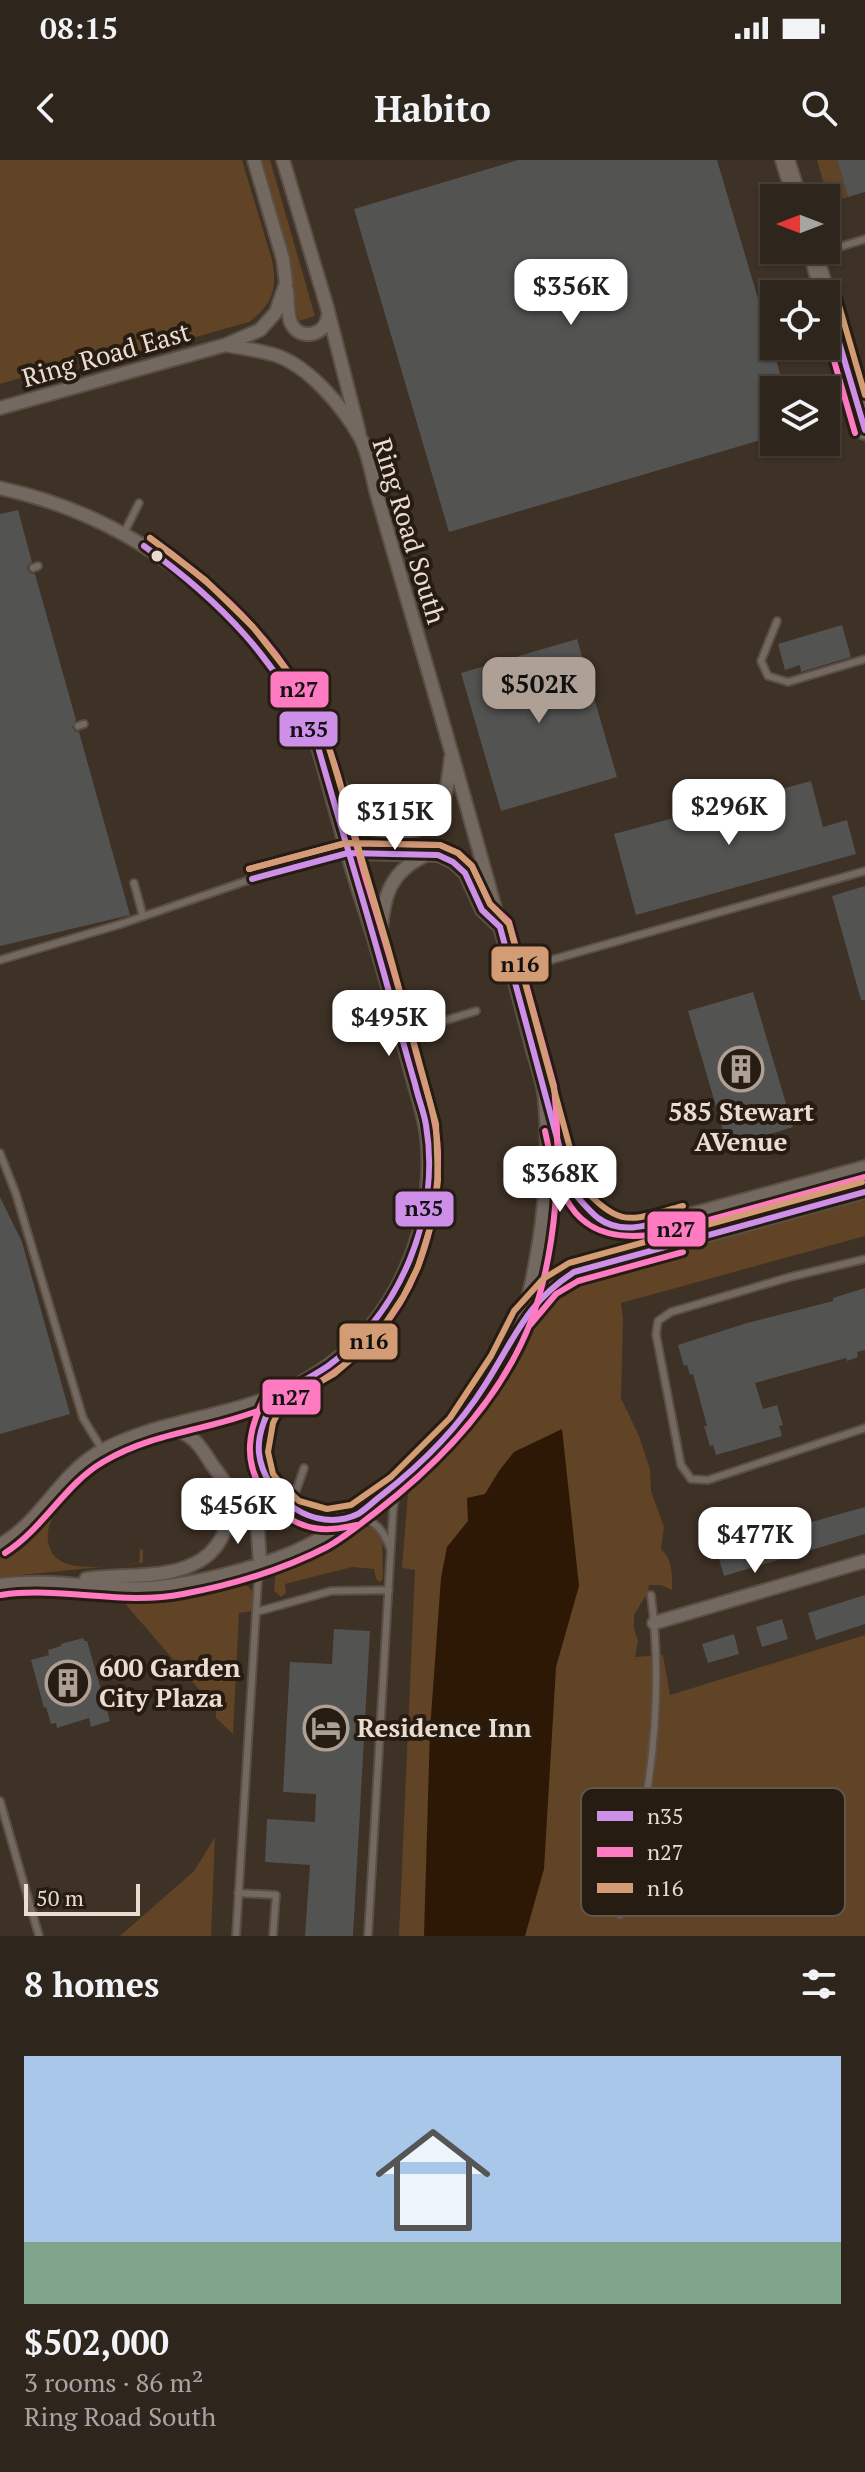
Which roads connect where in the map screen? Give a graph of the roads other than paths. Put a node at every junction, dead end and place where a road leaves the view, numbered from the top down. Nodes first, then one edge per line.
1 (254, 160) edge
2 (283, 160) edge
3 (785, 160) edge
4 (793, 184) edge
5 (865, 239) edge
6 (840, 246) edge
7 (286, 283) junction
8 (327, 307) junction
9 (840, 344) edge
10 (225, 345) junction
11 (0, 408) edge
12 (865, 430) edge
13 (361, 439) junction
14 (0, 488) edge
15 (139, 503) dead end
16 (124, 533) junction
17 (777, 621) dead end
18 (865, 659) edge
19 (318, 747) junction
20 (452, 752) junction
21 (348, 853) junction
22 (427, 855) junction
23 (865, 871) edge
24 (134, 883) dead end
25 (143, 916) junction
26 (500, 927) junction
27 (378, 951) junction
28 (0, 960) edge
29 (512, 971) junction
30 (476, 1011) dead end
31 (401, 1034) junction
32 (546, 1104) junction
33 (0, 1153) edge
34 (865, 1167) edge
35 (865, 1192) edge
36 (865, 1259) edge
37 (522, 1318) junction
38 (276, 1396) junction
39 (163, 1428) junction
40 (865, 1428) edge
41 (103, 1451) junction
42 (258, 1452) junction
43 (304, 1468) dead end
44 (397, 1485) junction
45 (294, 1510) junction
46 (355, 1515) junction
47 (0, 1545) edge
48 (391, 1551) junction
49 (865, 1561) edge
50 (260, 1563) junction
51 (71, 1582) junction
52 (0, 1585) edge
53 (389, 1590) junction
54 (651, 1595) dead end
55 (256, 1612) junction
56 (654, 1623) junction
57 (647, 1788) edge
58 (0, 1801) edge
59 (238, 1893) junction
60 (39, 1936) edge
61 (236, 1936) edge
62 (273, 1936) edge
63 (368, 1936) edge

1 - 7 street
2 - 8 street
3 - 4 main road
5 - 6 lane
7 - 8 street
7 - 10 street, Ring Road East
8 - 13 street
9 - 12 main road
10 - 11 street, Ring Road East
10 - 13 street, Ring Road South
13 - 20 street, Ring Road South
14 - 16 street
15 - 16 lane
16 - 19 street
17 - 18 lane
19 - 20 street
19 - 21 street
20 - 26 street, Ring Road South
21 - 22 street
21 - 25 lane
21 - 27 street
22 - 26 street
22 - 27 street
23 - 29 lane
24 - 25 lane
25 - 28 lane
26 - 29 street, Ring Road South
27 - 31 street
29 - 32 street, Ring Road South
30 - 31 lane
31 - 38 street
32 - 34 street
32 - 37 street, Ring Road South
33 - 41 lane
35 - 37 street
36 - 40 lane
37 - 44 street
38 - 39 street
38 - 42 street
39 - 41 street
39 - 51 street
41 - 47 street
42 - 45 street
42 - 50 street
43 - 45 lane
44 - 46 street
44 - 48 lane
45 - 46 street
46 - 48 lane
46 - 50 street
48 - 53 lane
49 - 56 street
50 - 51 street
50 - 55 lane
51 - 52 street
53 - 55 lane
53 - 63 lane
54 - 56 lane
55 - 59 lane
56 - 57 lane
58 - 60 lane
59 - 61 lane
59 - 62 lane

